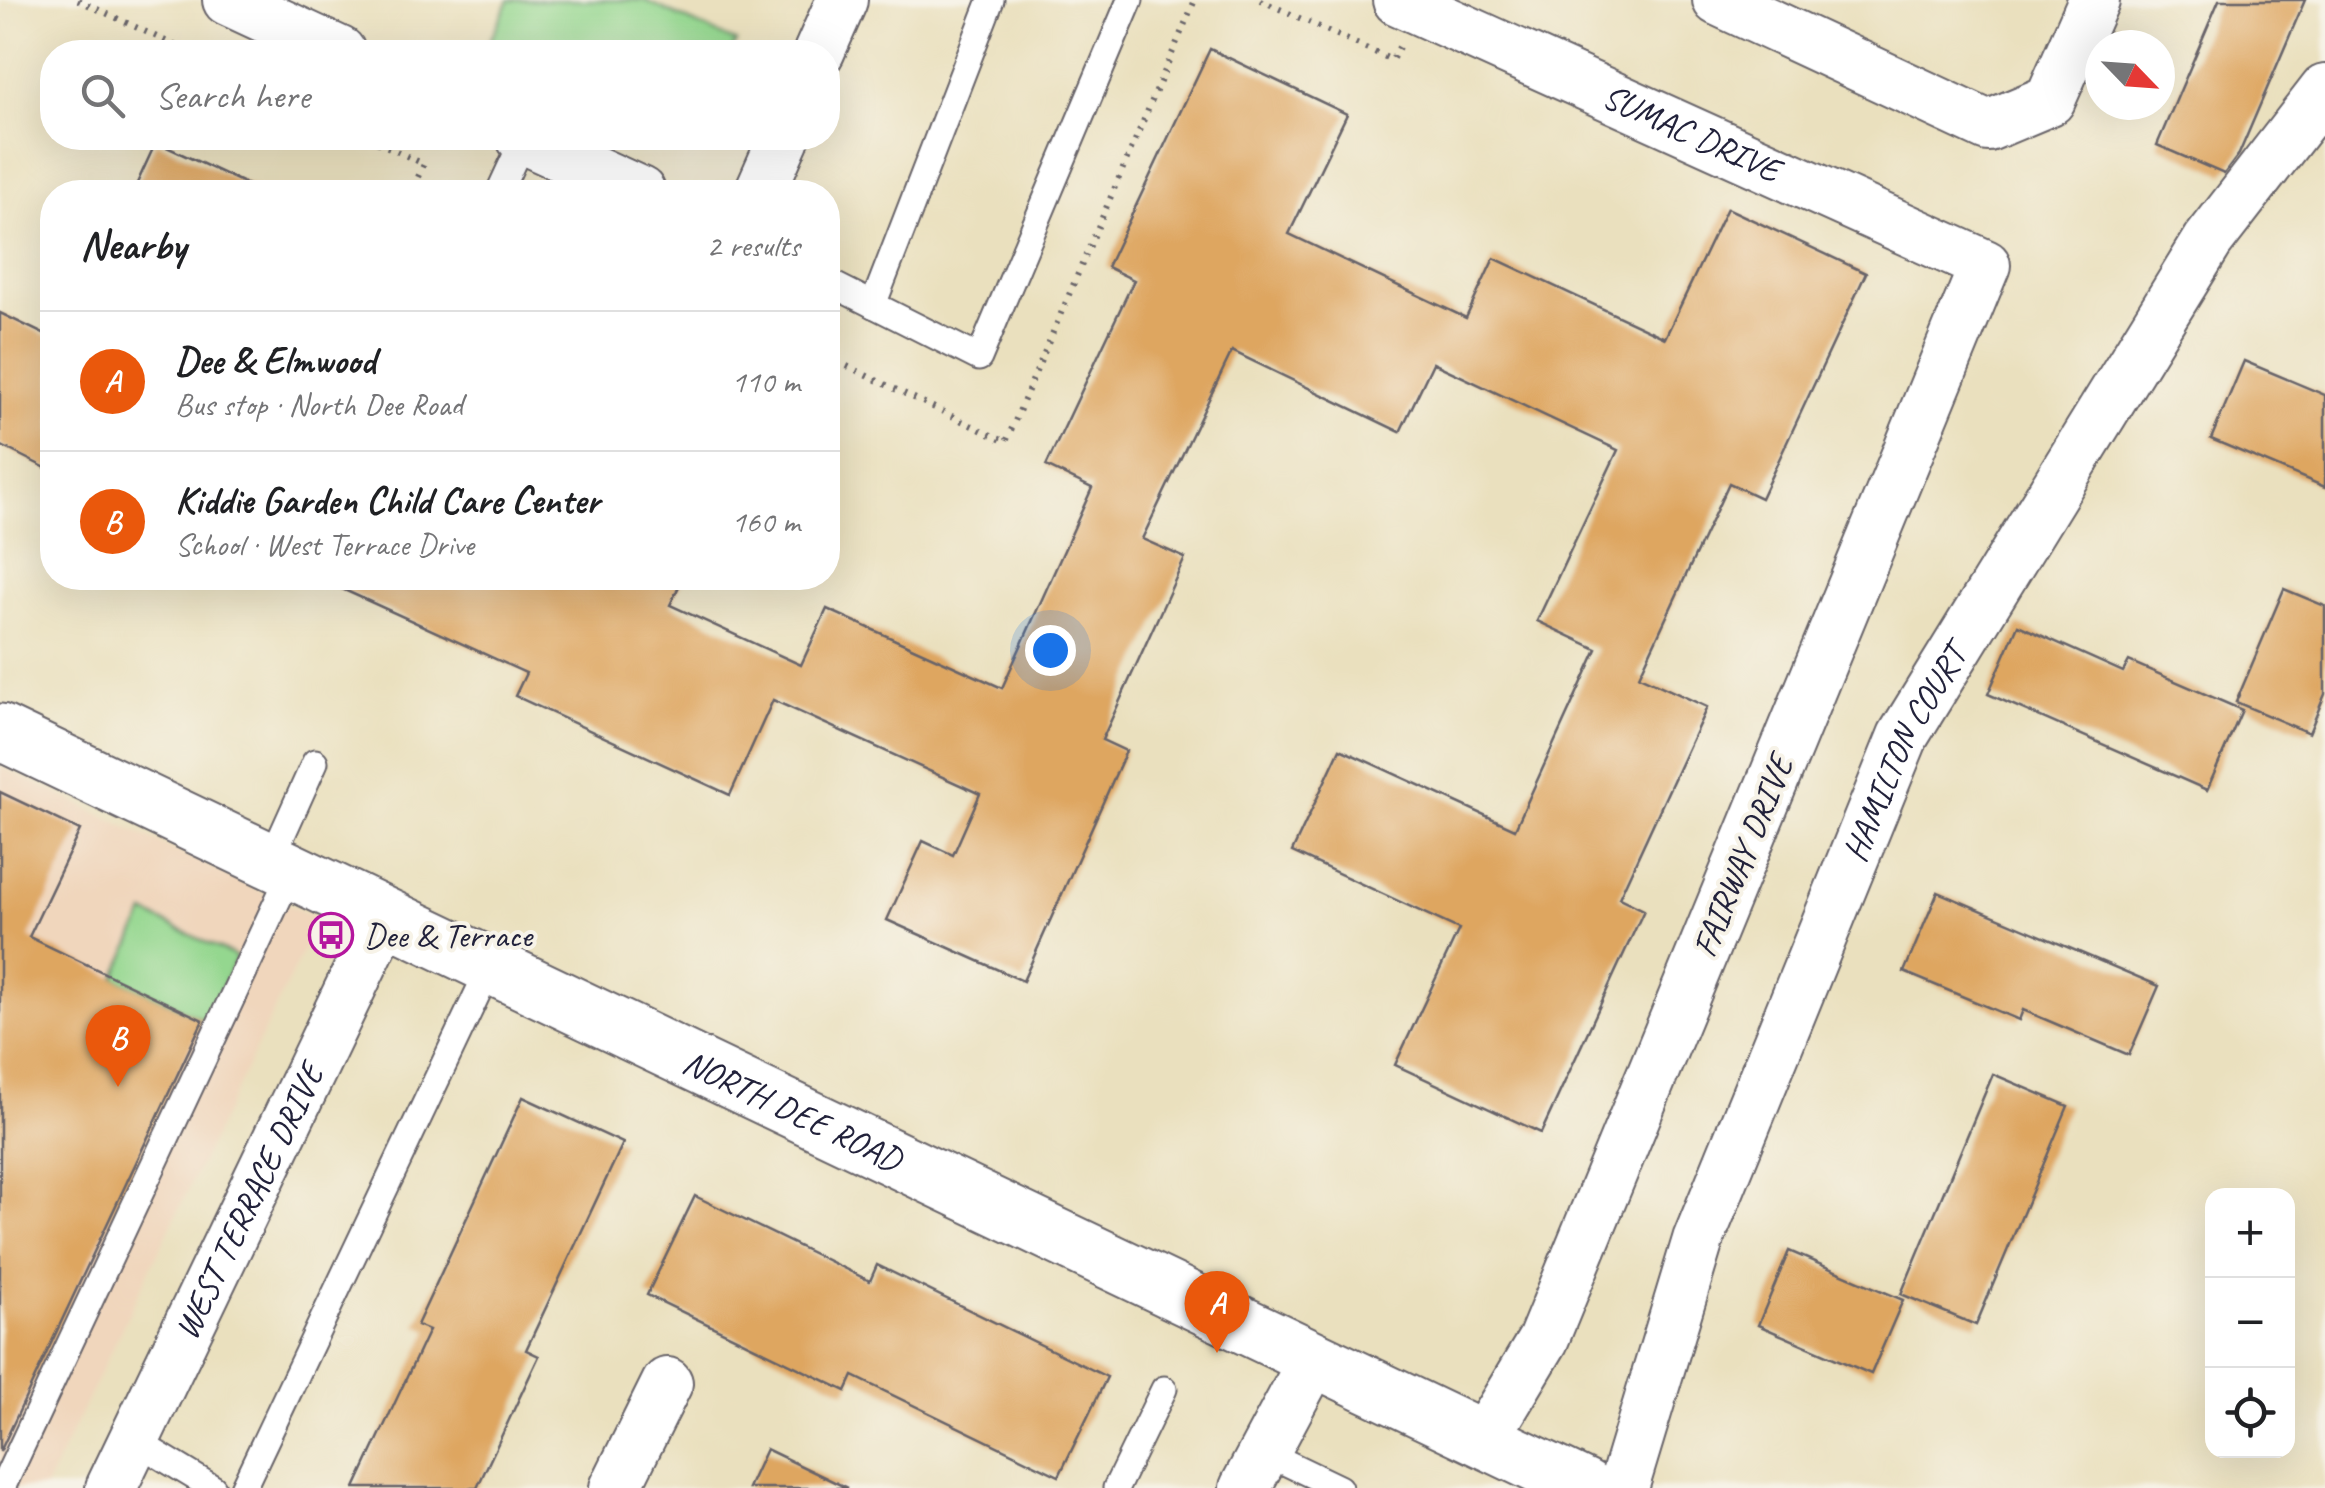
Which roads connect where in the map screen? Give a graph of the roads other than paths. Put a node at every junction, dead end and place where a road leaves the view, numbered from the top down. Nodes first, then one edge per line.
1 (228, 0) edge
2 (842, 0) edge
3 (991, 0) edge
4 (1130, 0) edge
5 (1398, 0) edge
6 (1718, 0) edge
7 (2094, 0) edge
8 (314, 40) edge
9 (825, 40) edge
10 (2325, 90) edge
11 (518, 150) edge
12 (550, 150) edge
13 (779, 150) edge
14 (505, 180) edge
15 (614, 180) edge
16 (765, 180) edge
17 (1986, 266) joint
18 (840, 288) edge
19 (873, 305) junction
20 (0, 732) edge
21 (315, 762) dead end
22 (281, 867) junction
23 (385, 916) junction
24 (490, 966) junction
25 (1314, 1359) junction
26 (667, 1383) dead end
27 (1164, 1389) dead end
28 (134, 1440) junction
29 (1483, 1440) junction
30 (1255, 1470) edge
31 (2, 1488) edge
32 (111, 1488) edge
33 (213, 1488) edge
34 (243, 1488) edge
35 (615, 1488) edge
36 (1116, 1488) edge
37 (1339, 1488) edge
38 (1585, 1488) edge
39 (1623, 1488) edge

1 - 8 street
2 - 9 street
3 - 19 lane
4 - 19 lane
5 - 17 street, SUMAC DRIVE
6 - 7 street
10 - 39 street, HAMILTON COURT
11 - 14 lane
12 - 15 street
13 - 16 street
17 - 29 street, FAIRWAY DRIVE
18 - 19 lane
20 - 22 street, NORTH DEE ROAD
21 - 22 lane
22 - 23 street, NORTH DEE ROAD
22 - 31 lane
23 - 24 street, NORTH DEE ROAD
23 - 28 street, WEST TERRACE DRIVE
24 - 25 street, NORTH DEE ROAD
24 - 34 lane
25 - 29 street, NORTH DEE ROAD
25 - 30 street
26 - 35 street
27 - 36 lane
28 - 32 street, WEST TERRACE DRIVE
28 - 33 lane
29 - 38 street, NORTH DEE ROAD
30 - 37 lane

